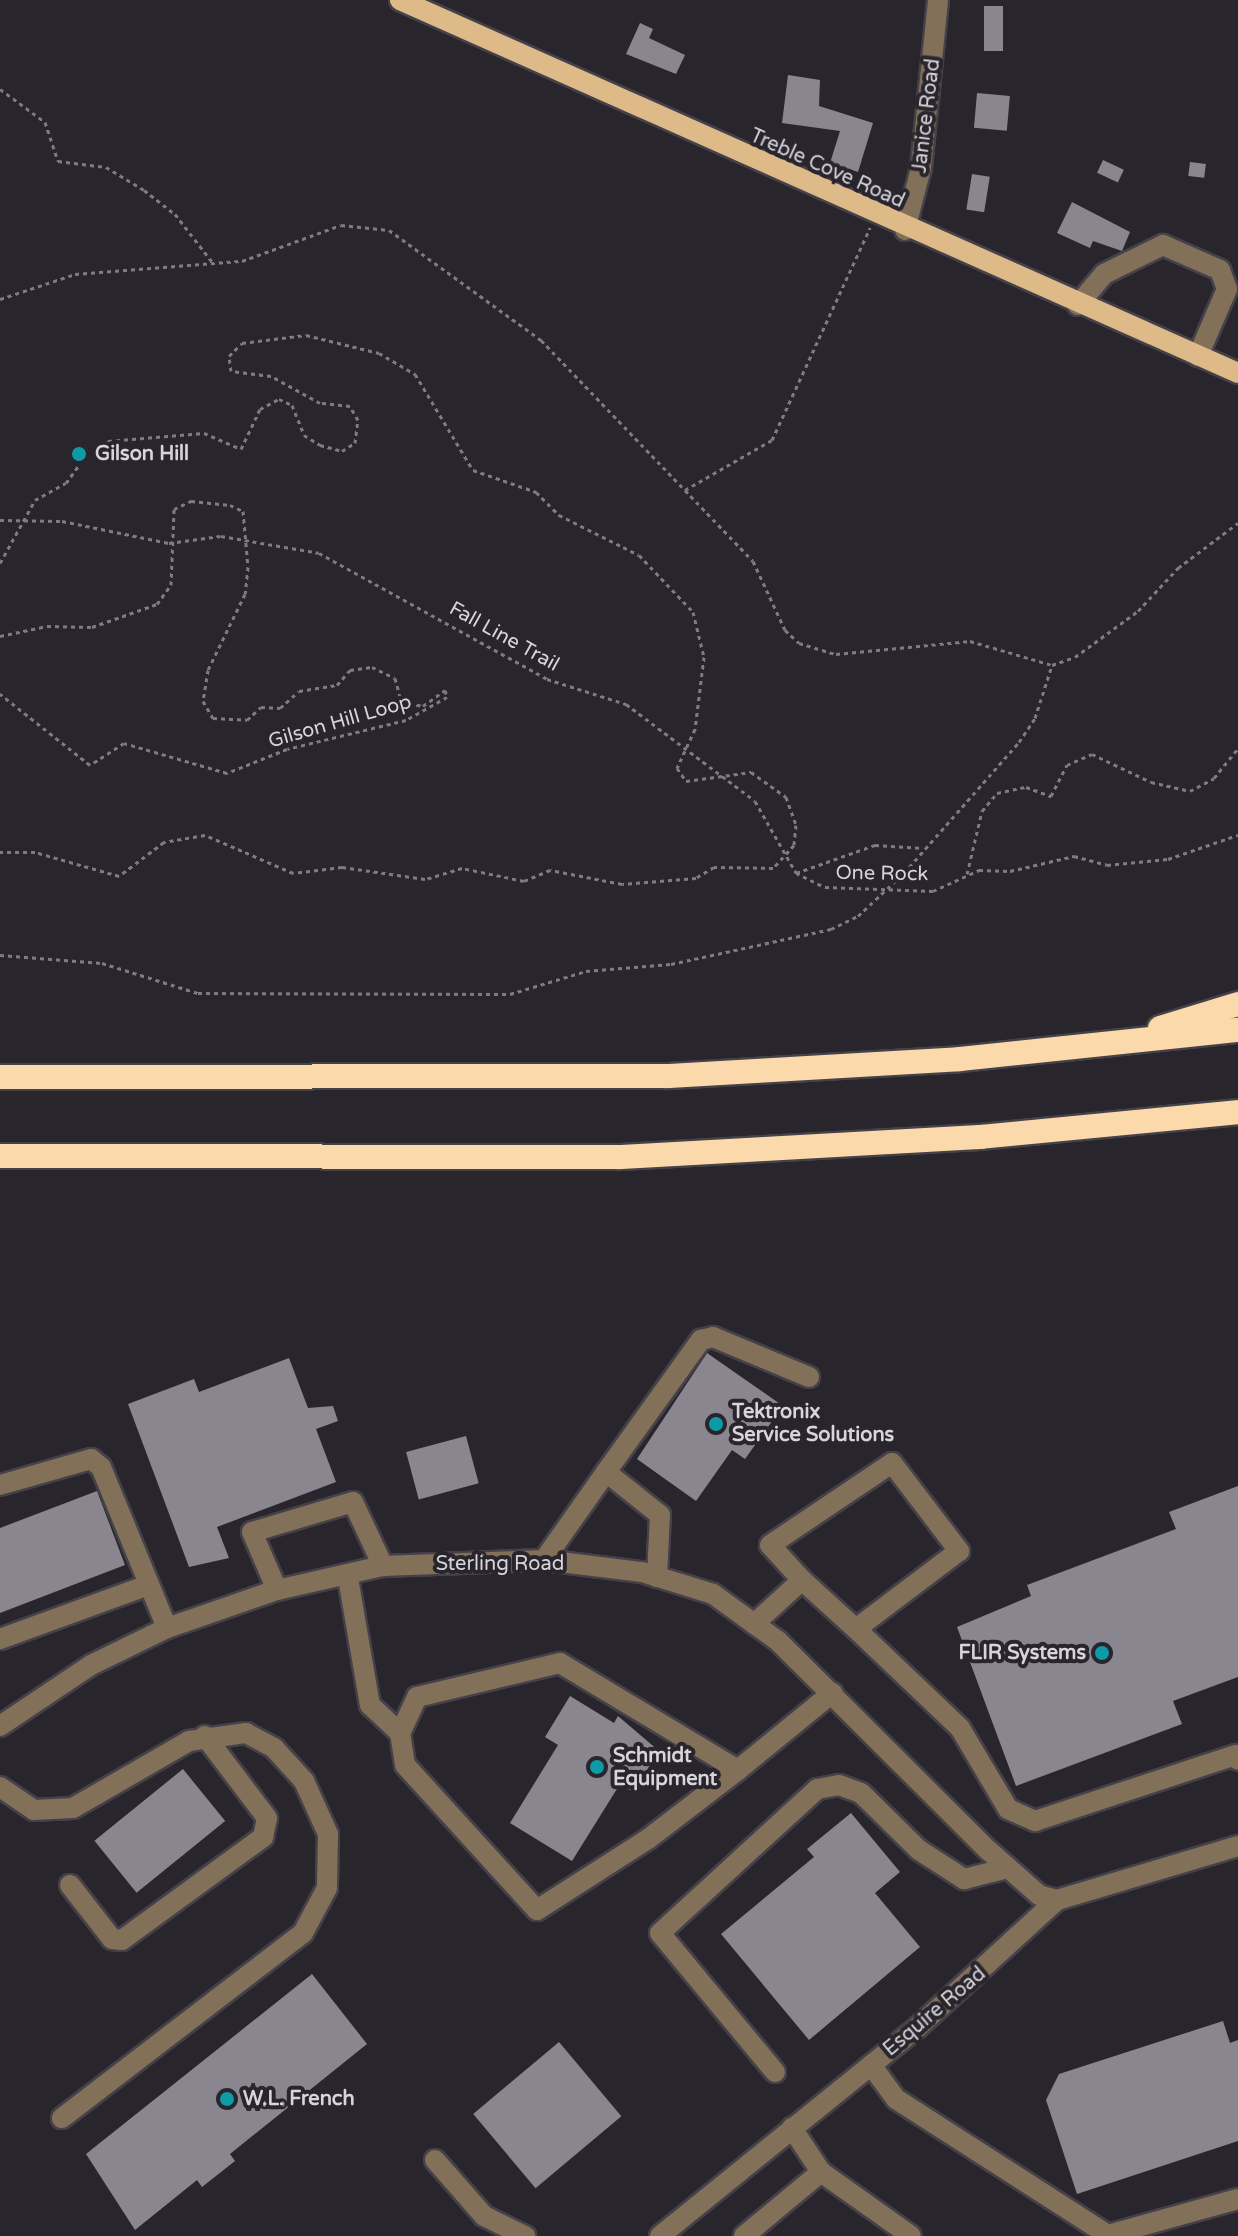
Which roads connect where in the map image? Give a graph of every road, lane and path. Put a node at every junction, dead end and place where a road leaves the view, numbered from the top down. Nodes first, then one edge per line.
1 (400, 0) edge
2 (938, 0) edge
3 (0, 89) edge
4 (874, 216) junction
5 (905, 230) junction
6 (213, 263) junction
7 (1238, 267) edge
8 (1227, 289) junction
9 (0, 299) edge
10 (1078, 305) junction
11 (1198, 356) junction
12 (1238, 373) edge
13 (685, 490) junction
14 (0, 520) edge
15 (23, 520) junction
16 (1238, 523) edge
17 (244, 539) junction
18 (169, 543) junction
19 (0, 563) edge
20 (0, 636) edge
21 (1052, 665) junction
22 (0, 694) edge
23 (1238, 748) edge
24 (686, 749) junction
25 (716, 774) junction
26 (1238, 835) edge
27 (925, 848) junction
28 (0, 852) edge
29 (784, 860) junction
30 (796, 873) junction
31 (967, 874) junction
32 (887, 888) junction
33 (0, 955) edge
34 (1238, 1004) edge
35 (1238, 1030) edge
36 (1105, 1045) junction
37 (0, 1077) edge
38 (1238, 1112) edge
39 (0, 1156) edge
40 (809, 1377) dead end
41 (606, 1472) junction
42 (0, 1485) edge
43 (544, 1560) junction
44 (383, 1566) junction
45 (657, 1577) junction
46 (348, 1578) junction
47 (802, 1580) junction
48 (146, 1586) junction
49 (277, 1590) junction
50 (754, 1624) junction
51 (167, 1628) junction
52 (856, 1629) junction
53 (0, 1639) edge
54 (832, 1693) junction
55 (0, 1726) edge
56 (400, 1733) junction
57 (205, 1736) junction
58 (1238, 1760) edge
59 (738, 1770) junction
60 (0, 1787) edge
61 (1238, 1846) edge
62 (1008, 1868) junction
63 (70, 1885) dead end
64 (1057, 1900) junction
65 (871, 2065) junction
66 (775, 2072) dead end
67 (62, 2118) dead end
68 (792, 2128) junction
69 (435, 2160) dead end
70 (821, 2172) junction
71 (1238, 2199) edge
72 (525, 2236) edge
73 (660, 2236) edge
74 (744, 2236) edge
75 (911, 2236) edge

1 - 4 main road, Treble Cove Road
2 - 5 street, Janice Road
3 - 6 path
4 - 5 main road, Treble Cove Road
4 - 13 path
5 - 10 main road, Treble Cove Road
6 - 9 path
6 - 13 path
7 - 8 street
8 - 10 street
8 - 11 street
10 - 11 main road, Treble Cove Road
11 - 12 main road, Treble Cove Road
13 - 21 path
14 - 15 path, Fall Line Trail
15 - 18 path, Fall Line Trail
15 - 19 path
15 - 24 path
16 - 21 path
17 - 18 path, Fall Line Trail
17 - 18 path, Gilson Hill Loop
17 - 22 path, Gilson Hill Loop
17 - 24 path, Fall Line Trail
18 - 20 path, Gilson Hill Loop
21 - 27 path
23 - 31 path
24 - 25 path, Fall Line Trail
24 - 25 path
25 - 29 path, Fall Line Trail
25 - 29 path
26 - 31 path, One Rock
27 - 30 path
27 - 32 path
28 - 29 path
29 - 30 path, Fall Line Trail
30 - 32 path, One Rock
31 - 32 path, One Rock
32 - 33 path
34 - 36 highway
35 - 36 highway
36 - 37 highway
38 - 39 highway
40 - 41 street
41 - 43 street
41 - 45 street
42 - 48 street
43 - 44 street, Sterling Road
43 - 45 street, Sterling Road
44 - 46 street, Sterling Road
44 - 49 street
45 - 50 street, Sterling Road
46 - 49 street, Sterling Road
46 - 56 street
47 - 50 street
47 - 52 street
47 - 52 street
48 - 51 street
48 - 53 street
49 - 51 street, Sterling Road
50 - 54 street, Sterling Road
51 - 55 street, Sterling Road
52 - 58 street
54 - 59 street
54 - 62 street, Sterling Road
56 - 59 street
56 - 59 street
57 - 60 street
57 - 63 street
57 - 67 street
61 - 64 street, Esquire Road
62 - 64 street, Sterling Road
62 - 66 street
64 - 65 street, Esquire Road
65 - 68 street, Esquire Road
65 - 71 street
68 - 70 street
68 - 73 street, Esquire Road
69 - 72 street
70 - 74 street
70 - 75 street

